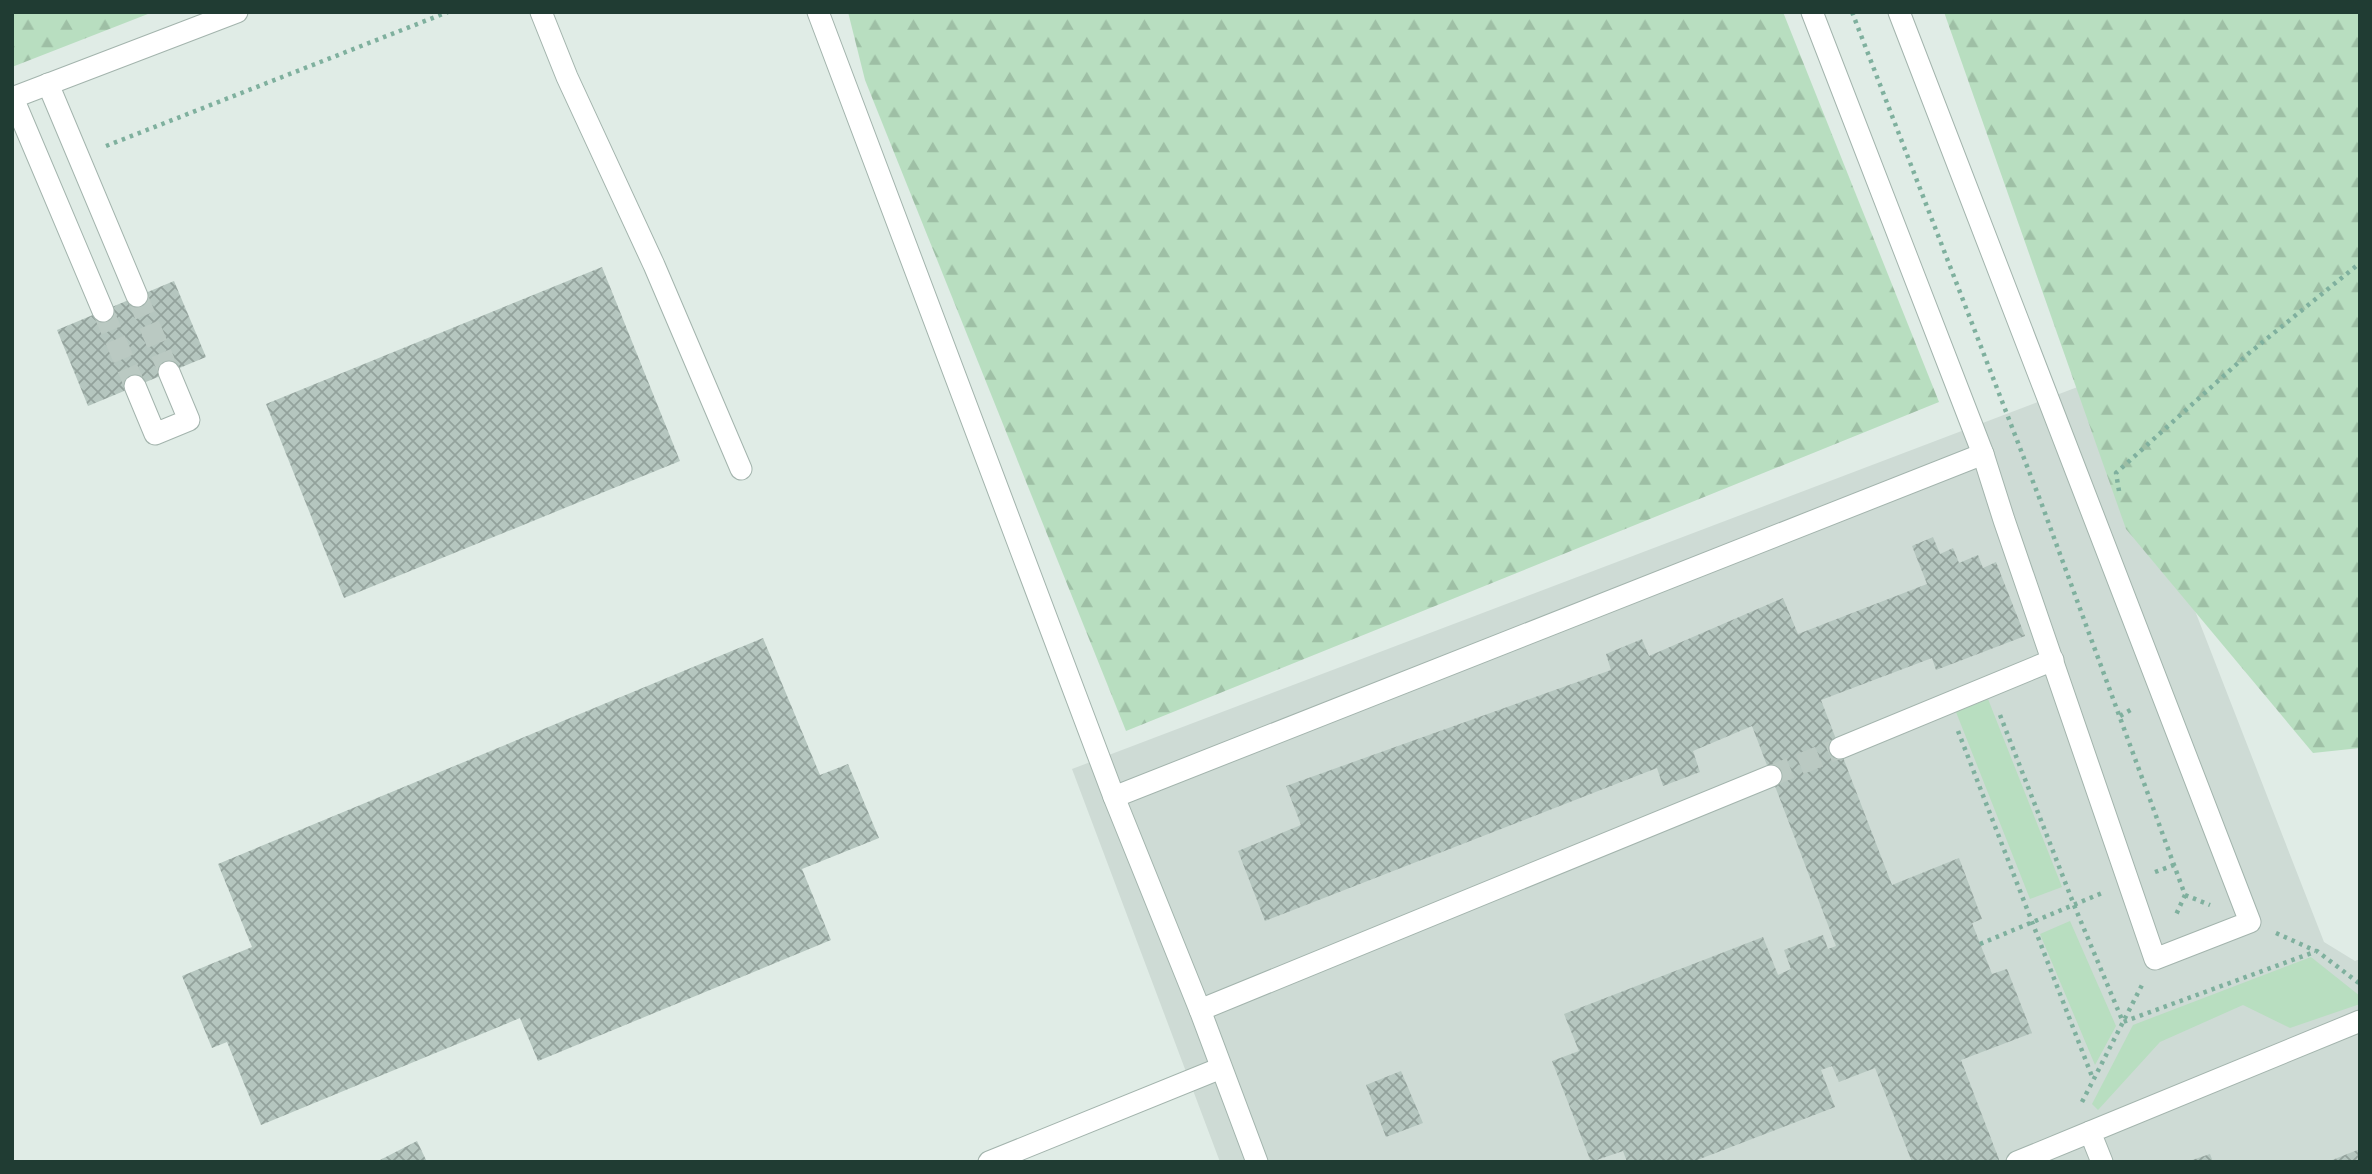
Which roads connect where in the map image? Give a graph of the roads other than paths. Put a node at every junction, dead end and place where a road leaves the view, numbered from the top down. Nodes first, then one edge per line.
1 (237, 12) edge
2 (541, 12) edge
3 (818, 12) edge
4 (1812, 12) edge
5 (1899, 12) edge
6 (48, 84) junction
7 (13, 98) edge
8 (137, 296) tunnel mouth
9 (103, 311) tunnel mouth
10 (169, 372) tunnel mouth
11 (135, 386) tunnel mouth
12 (1983, 454) junction
13 (741, 469) dead end
14 (2053, 660) junction
15 (1840, 748) tunnel mouth
16 (1771, 776) tunnel mouth
17 (1114, 797) junction
18 (1200, 1010) junction
19 (2360, 1021) edge
20 (1221, 1068) junction
21 (2090, 1132) junction
22 (989, 1162) edge
23 (1257, 1162) edge
24 (2017, 1162) edge
25 (2102, 1162) edge

1 - 6 street
2 - 13 street
3 - 17 street
4 - 12 street
5 - 14 street
6 - 7 street
6 - 8 street
7 - 9 street
10 - 11 street
12 - 14 street
12 - 17 street
14 - 15 street
16 - 18 street
17 - 18 street
18 - 20 street
19 - 21 street
20 - 22 street
20 - 23 street
21 - 24 street
21 - 25 street

